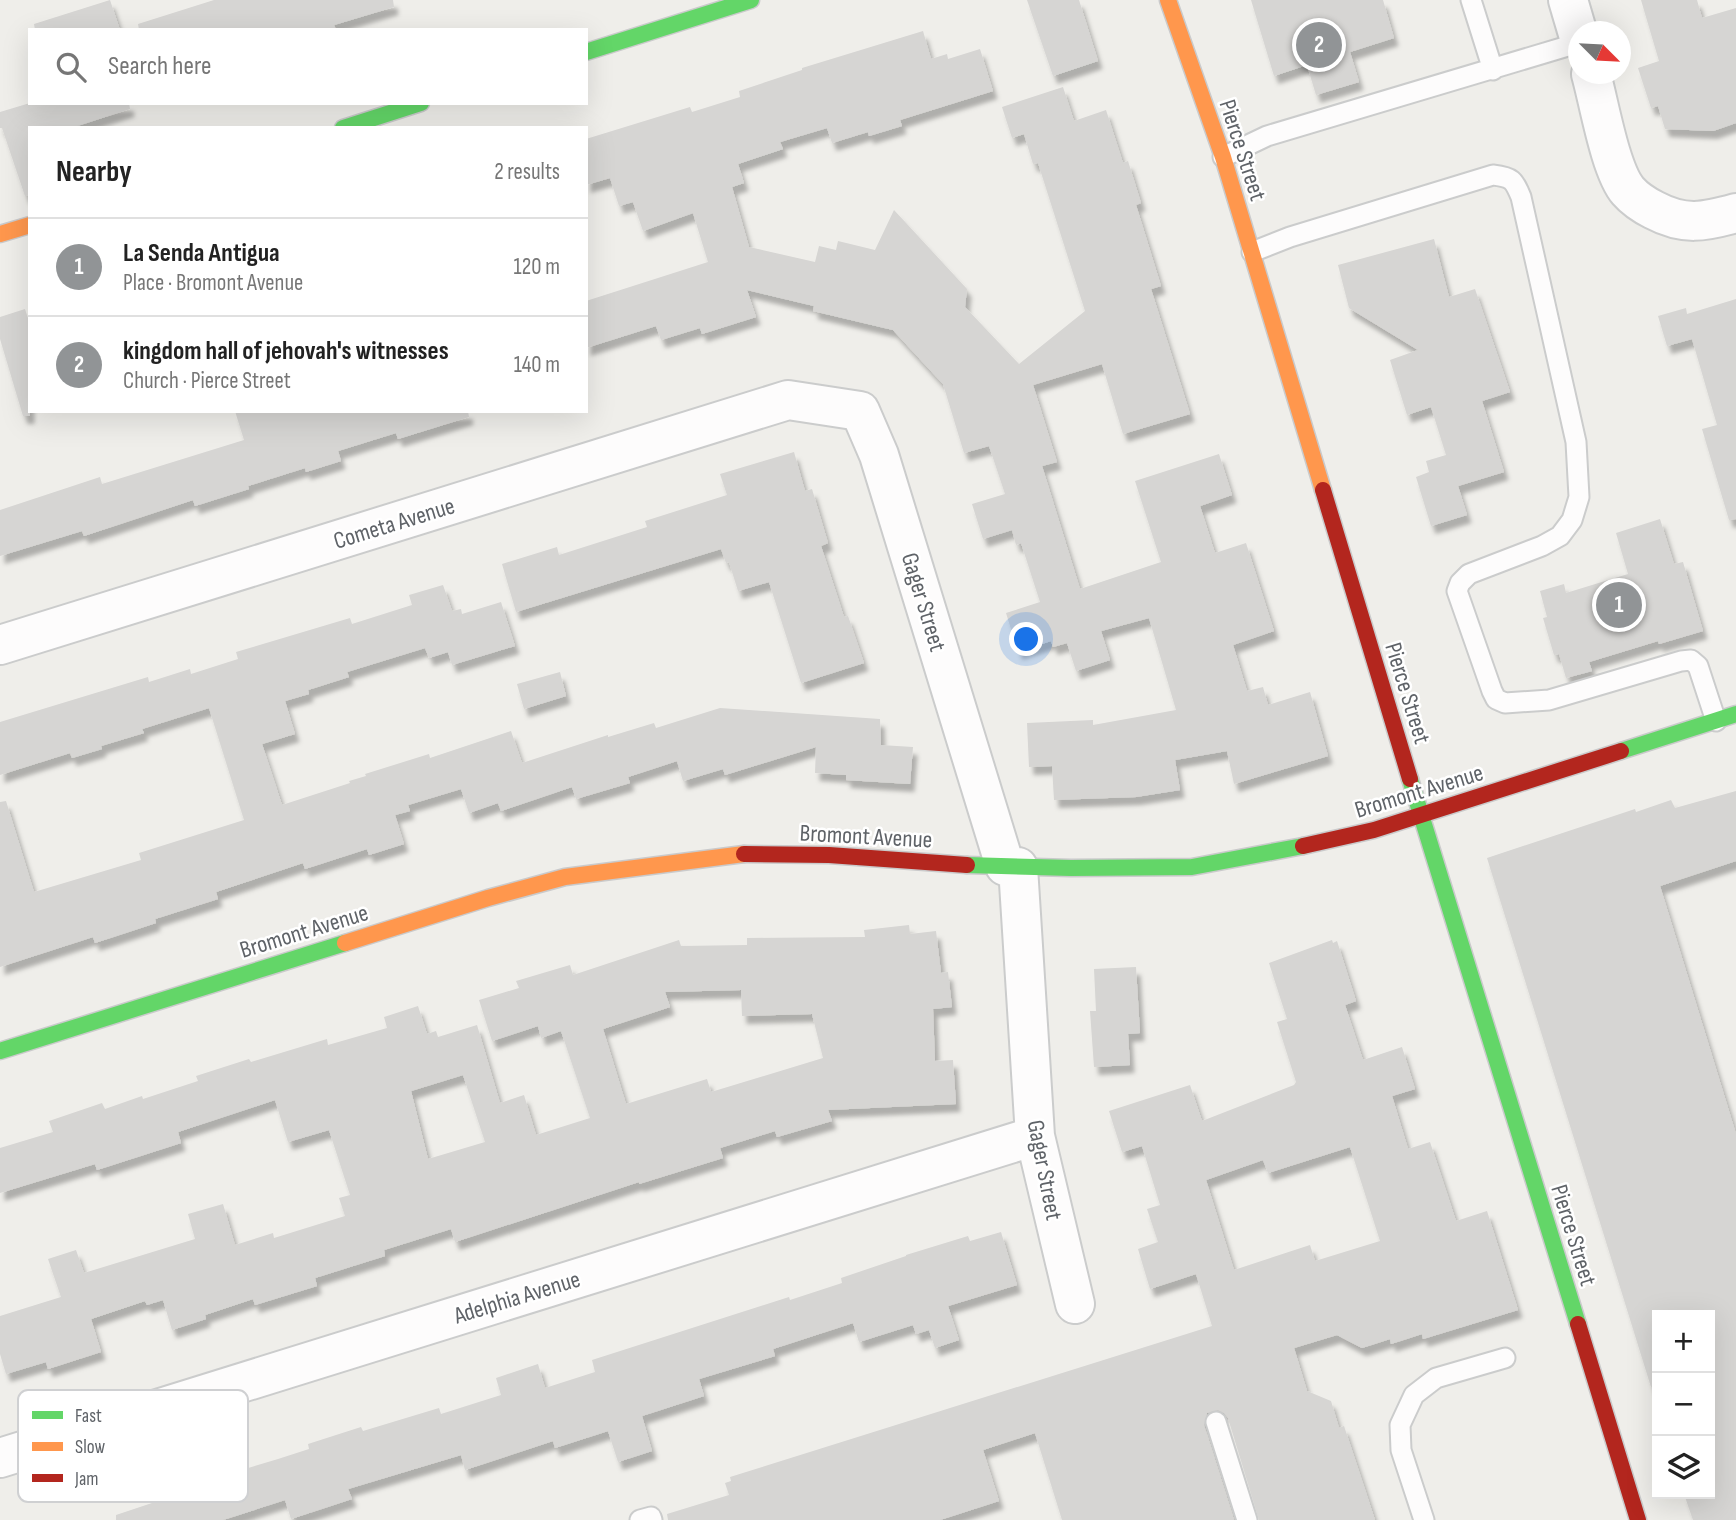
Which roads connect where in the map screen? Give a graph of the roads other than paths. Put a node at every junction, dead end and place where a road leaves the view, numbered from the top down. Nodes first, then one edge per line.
1 (751, 0) edge
2 (1168, 0) edge
3 (1471, 0) edge
4 (1569, 0) edge
5 (1575, 21) edge
6 (1568, 46) edge
7 (588, 51) edge
8 (1493, 70) junction
9 (1594, 84) edge
10 (415, 105) edge
11 (349, 126) edge
12 (1223, 157) junction
13 (1736, 214) edge
14 (28, 226) edge
15 (0, 234) edge
16 (1252, 252) junction
17 (788, 400) joint
18 (0, 645) edge
19 (1736, 714) edge
20 (1716, 721) junction
21 (1421, 816) junction
22 (1012, 866) junction
23 (0, 1051) edge
24 (1035, 1136) junction
25 (1075, 1304) dead end
26 (1505, 1359) dead end
27 (219, 1390) edge
28 (1216, 1422) dead end
29 (18, 1452) edge
30 (0, 1458) edge
31 (640, 1520) edge
32 (652, 1520) edge
33 (1247, 1520) edge
34 (1424, 1520) edge
35 (1638, 1520) edge

1 - 7 street
2 - 12 street, Pierce Street
3 - 8 lane
4 - 5 street
6 - 8 lane
8 - 12 lane
9 - 13 street
10 - 11 street
12 - 16 street, Pierce Street
14 - 15 street
16 - 20 lane
16 - 21 street, Pierce Street
17 - 18 street, Cometa Avenue
17 - 22 street, Gager Street
19 - 20 street, Bromont Avenue
20 - 21 street, Bromont Avenue
21 - 22 street, Bromont Avenue
21 - 35 street, Pierce Street
22 - 23 street, Bromont Avenue
22 - 24 street, Gager Street
24 - 25 street, Gager Street
24 - 27 street, Adelphia Avenue
26 - 34 lane
28 - 33 lane
29 - 30 street, Adelphia Avenue
31 - 32 lane

